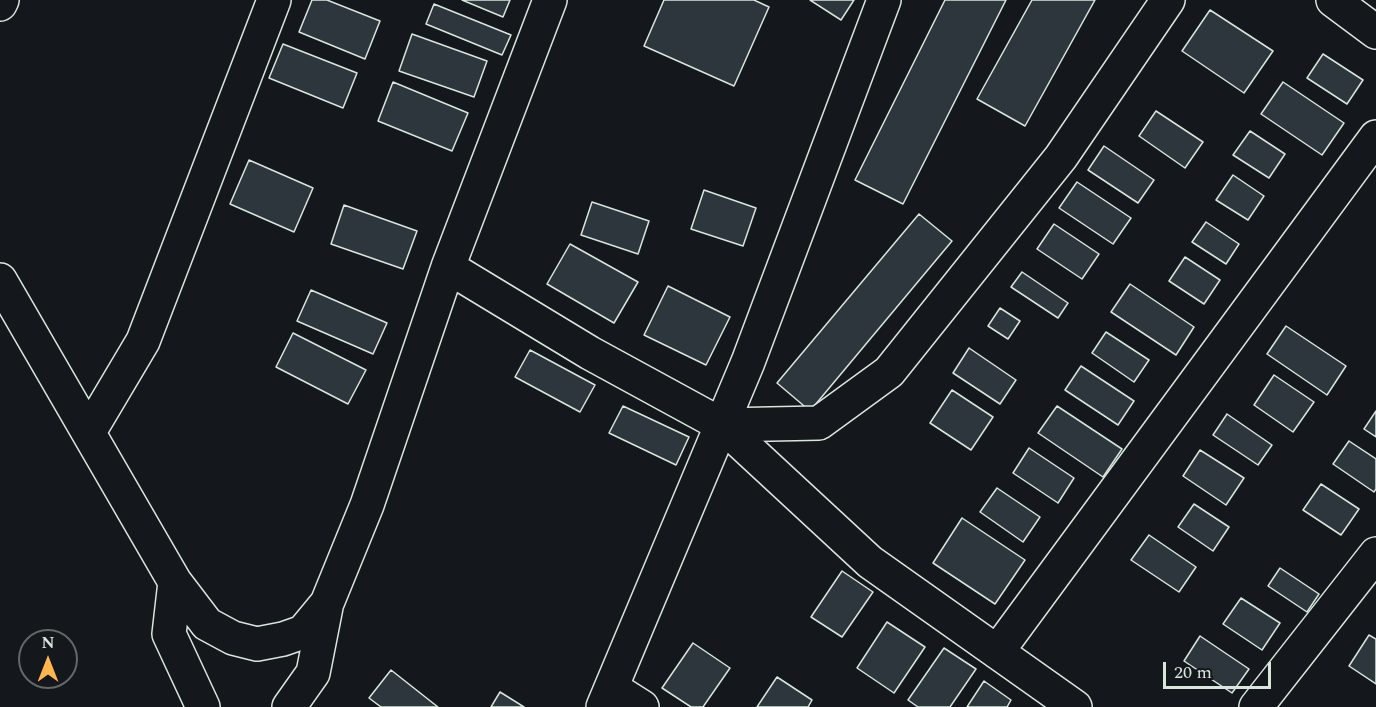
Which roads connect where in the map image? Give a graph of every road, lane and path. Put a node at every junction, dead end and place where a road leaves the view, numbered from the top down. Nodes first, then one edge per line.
1 (274, 0) edge
2 (550, 0) edge
3 (884, 0) edge
4 (1168, 0) edge
5 (1333, 0) edge
6 (1376, 32) edge
7 (1376, 137) edge
8 (448, 267) junction
9 (0, 280) edge
10 (722, 425) junction
11 (88, 432) junction
12 (1376, 554) edge
13 (175, 582) junction
14 (327, 603) junction
15 (997, 652) junction
16 (607, 697) edge
17 (203, 707) edge
18 (289, 707) edge
19 (642, 707) edge
20 (1075, 707) edge
21 (1256, 707) edge

1 - 11 street
2 - 8 street
3 - 10 street
4 - 10 street
5 - 6 street
7 - 15 street
8 - 10 street
8 - 14 street
9 - 11 street
10 - 15 street
10 - 16 street
11 - 13 street
12 - 21 street
13 - 14 street
13 - 17 street
14 - 18 street
15 - 20 street
16 - 19 street

